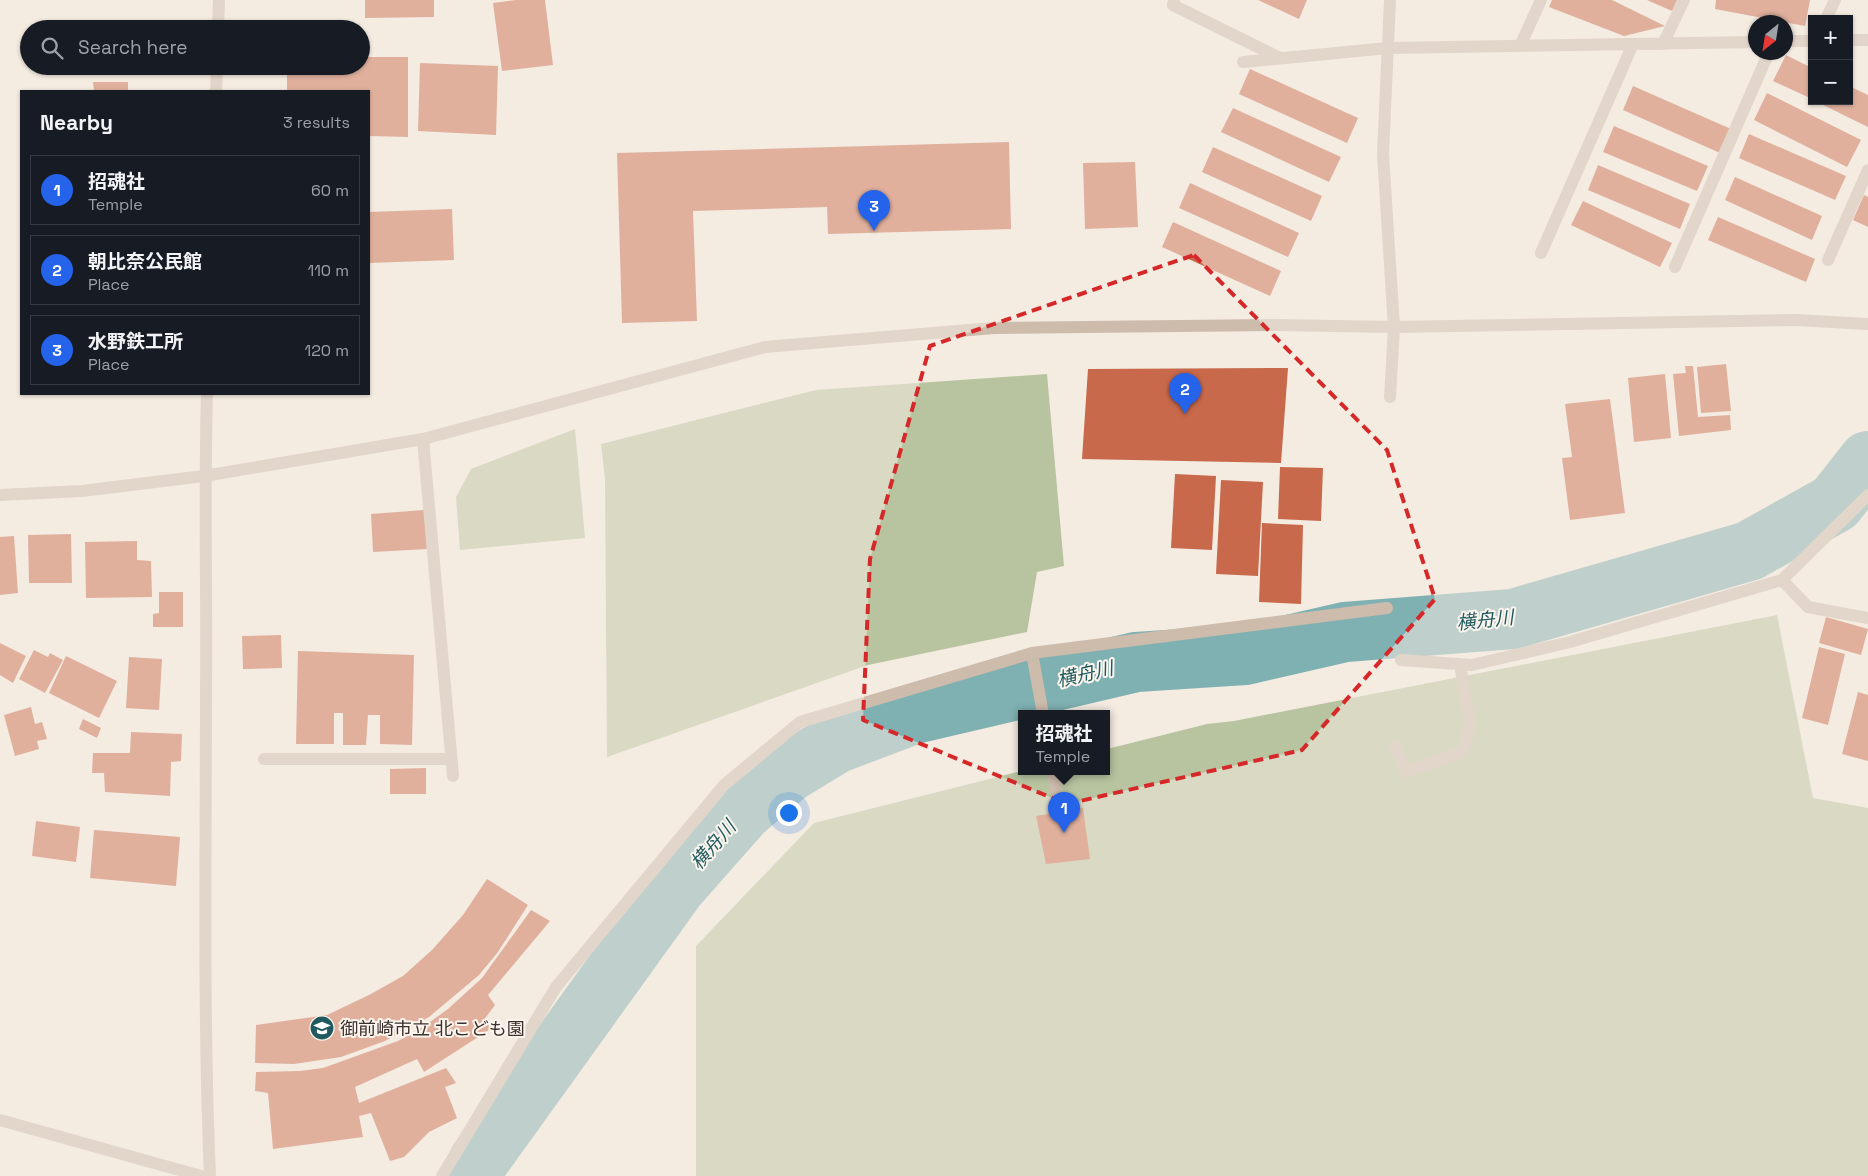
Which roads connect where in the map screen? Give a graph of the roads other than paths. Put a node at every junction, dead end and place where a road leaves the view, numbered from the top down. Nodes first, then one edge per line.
1 (219, 0) edge
2 (1174, 0) edge
3 (1390, 0) edge
4 (1541, 0) edge
5 (1684, 0) edge
6 (1835, 0) edge
7 (1828, 15) edge
8 (218, 20) edge
9 (1853, 40) edge
10 (1868, 40) edge
11 (1793, 41) edge
12 (1808, 41) edge
13 (1748, 42) edge
14 (1633, 44) junction
15 (1663, 44) junction
16 (1520, 46) junction
17 (1388, 48) junction
18 (1280, 58) junction
19 (1766, 60) edge
20 (1243, 62) dead end
21 (217, 75) edge
22 (216, 90) edge
23 (1868, 170) edge
24 (1541, 253) dead end
25 (1828, 260) dead end
26 (1675, 267) dead end
27 (1868, 324) edge
28 (1394, 327) junction
29 (207, 395) edge
30 (1390, 397) dead end
31 (423, 439) junction
32 (204, 476) junction
33 (0, 495) edge
34 (1868, 495) edge
35 (1782, 580) junction
36 (1387, 608) dead end
37 (1868, 618) edge
38 (1032, 653) junction
39 (1401, 660) dead end
40 (1460, 664) junction
41 (1041, 710) edge
42 (1395, 746) dead end
43 (264, 759) dead end
44 (451, 759) junction
45 (1054, 775) edge
46 (453, 776) dead end
47 (1057, 794) dead end
48 (0, 1120) edge
49 (201, 1176) edge
50 (210, 1176) edge
51 (442, 1176) edge

1 - 8 street
2 - 18 street
3 - 17 street
4 - 16 street
5 - 15 street
6 - 7 street
9 - 10 street
11 - 12 street
13 - 15 street
14 - 15 street
14 - 16 street
14 - 24 street
16 - 17 street
17 - 18 street
17 - 28 street
18 - 20 street
19 - 26 street
21 - 22 street
23 - 25 street
27 - 28 street
28 - 30 street
28 - 31 street
29 - 32 street
31 - 32 street
31 - 44 street
32 - 33 street
32 - 50 street
34 - 35 street
35 - 37 street
35 - 40 street
36 - 38 street
38 - 41 street
38 - 51 street
39 - 40 street
40 - 42 street
43 - 44 street
44 - 46 street
45 - 47 street
48 - 49 street

